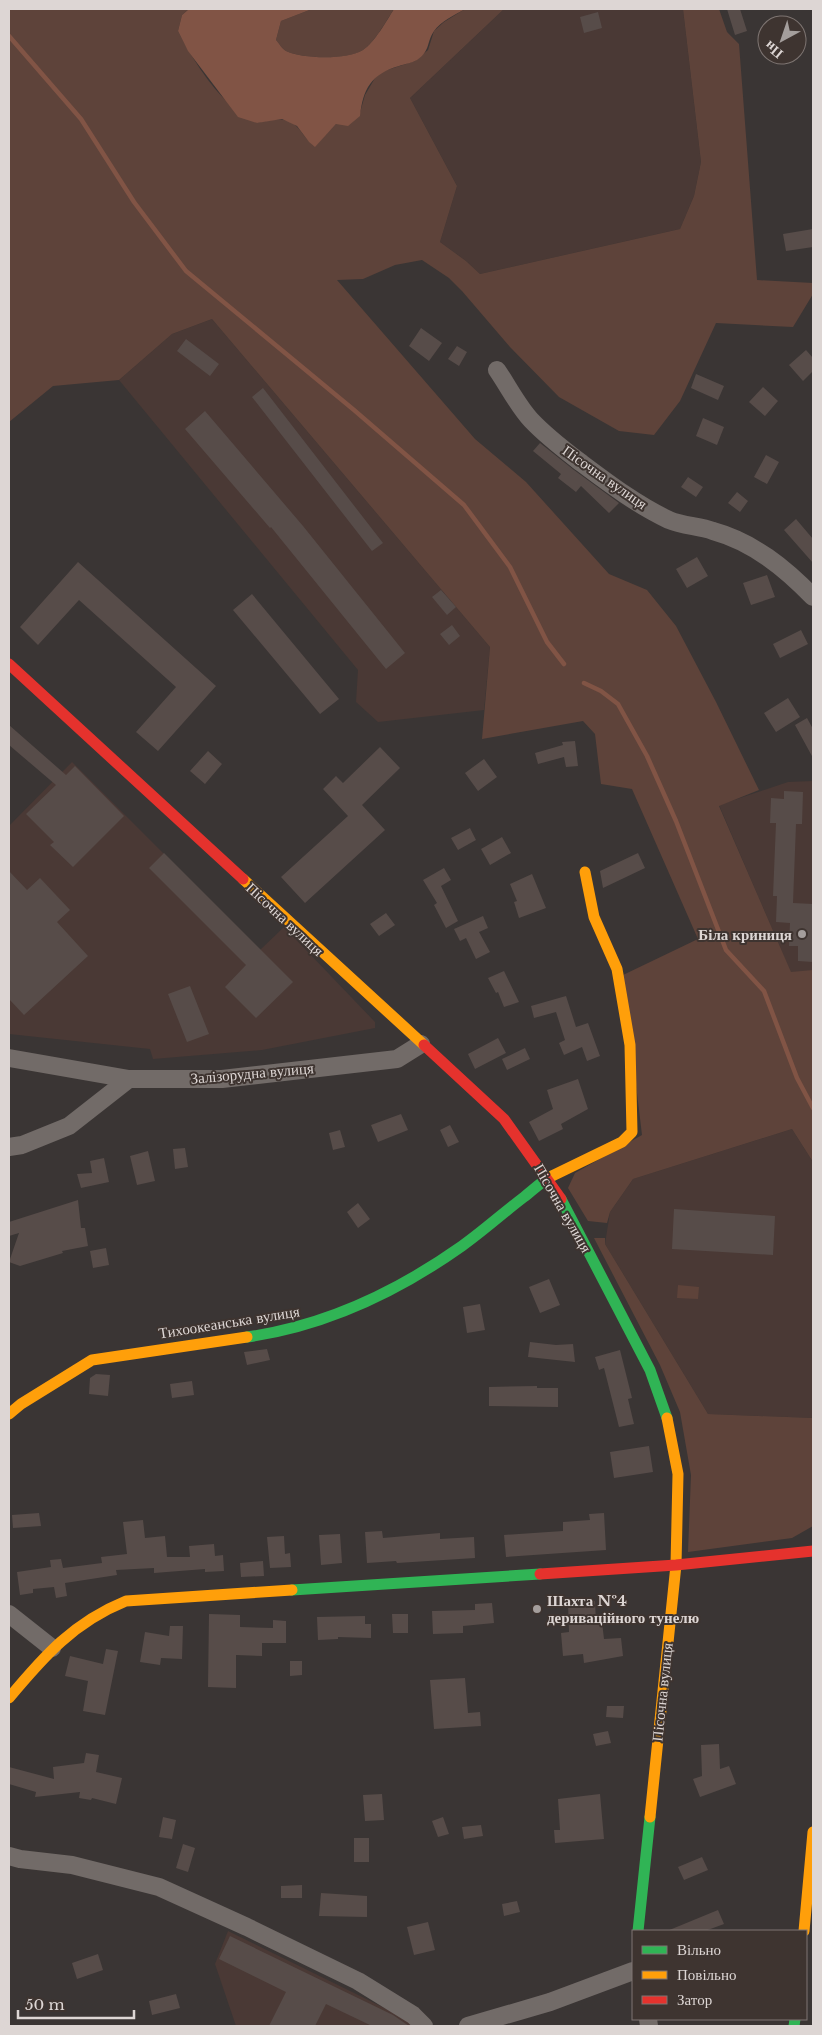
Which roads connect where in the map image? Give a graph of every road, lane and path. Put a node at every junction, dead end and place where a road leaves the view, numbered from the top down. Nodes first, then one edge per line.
1 (498, 370) dead end
2 (813, 597) edge
3 (9, 664) edge
4 (585, 872) dead end
5 (421, 1044) junction
6 (9, 1058) edge
7 (129, 1079) junction
8 (9, 1147) edge
9 (548, 1178) junction
10 (9, 1414) edge
11 (813, 1551) edge
12 (676, 1565) junction
13 (9, 1614) edge
14 (52, 1648) junction
15 (9, 1698) edge
16 (813, 1832) edge
17 (9, 1856) edge
18 (638, 1930) edge
19 (804, 1930) edge
20 (632, 1971) edge
21 (424, 2026) edge
22 (468, 2026) edge

1 - 2 street, Пісочна вулиця
3 - 5 street, Пісочна вулиця
4 - 9 street, Тихоокеанська вулиця
5 - 7 street, Залізорудна вулиця
5 - 9 street, Пісочна вулиця
6 - 7 street, Залізорудна вулиця
7 - 8 street
9 - 10 street, Тихоокеанська вулиця
9 - 12 street, Пісочна вулиця
11 - 12 street
12 - 14 street
12 - 18 street, Пісочна вулиця
13 - 14 street
14 - 15 street
16 - 19 street
17 - 21 street
20 - 22 street

